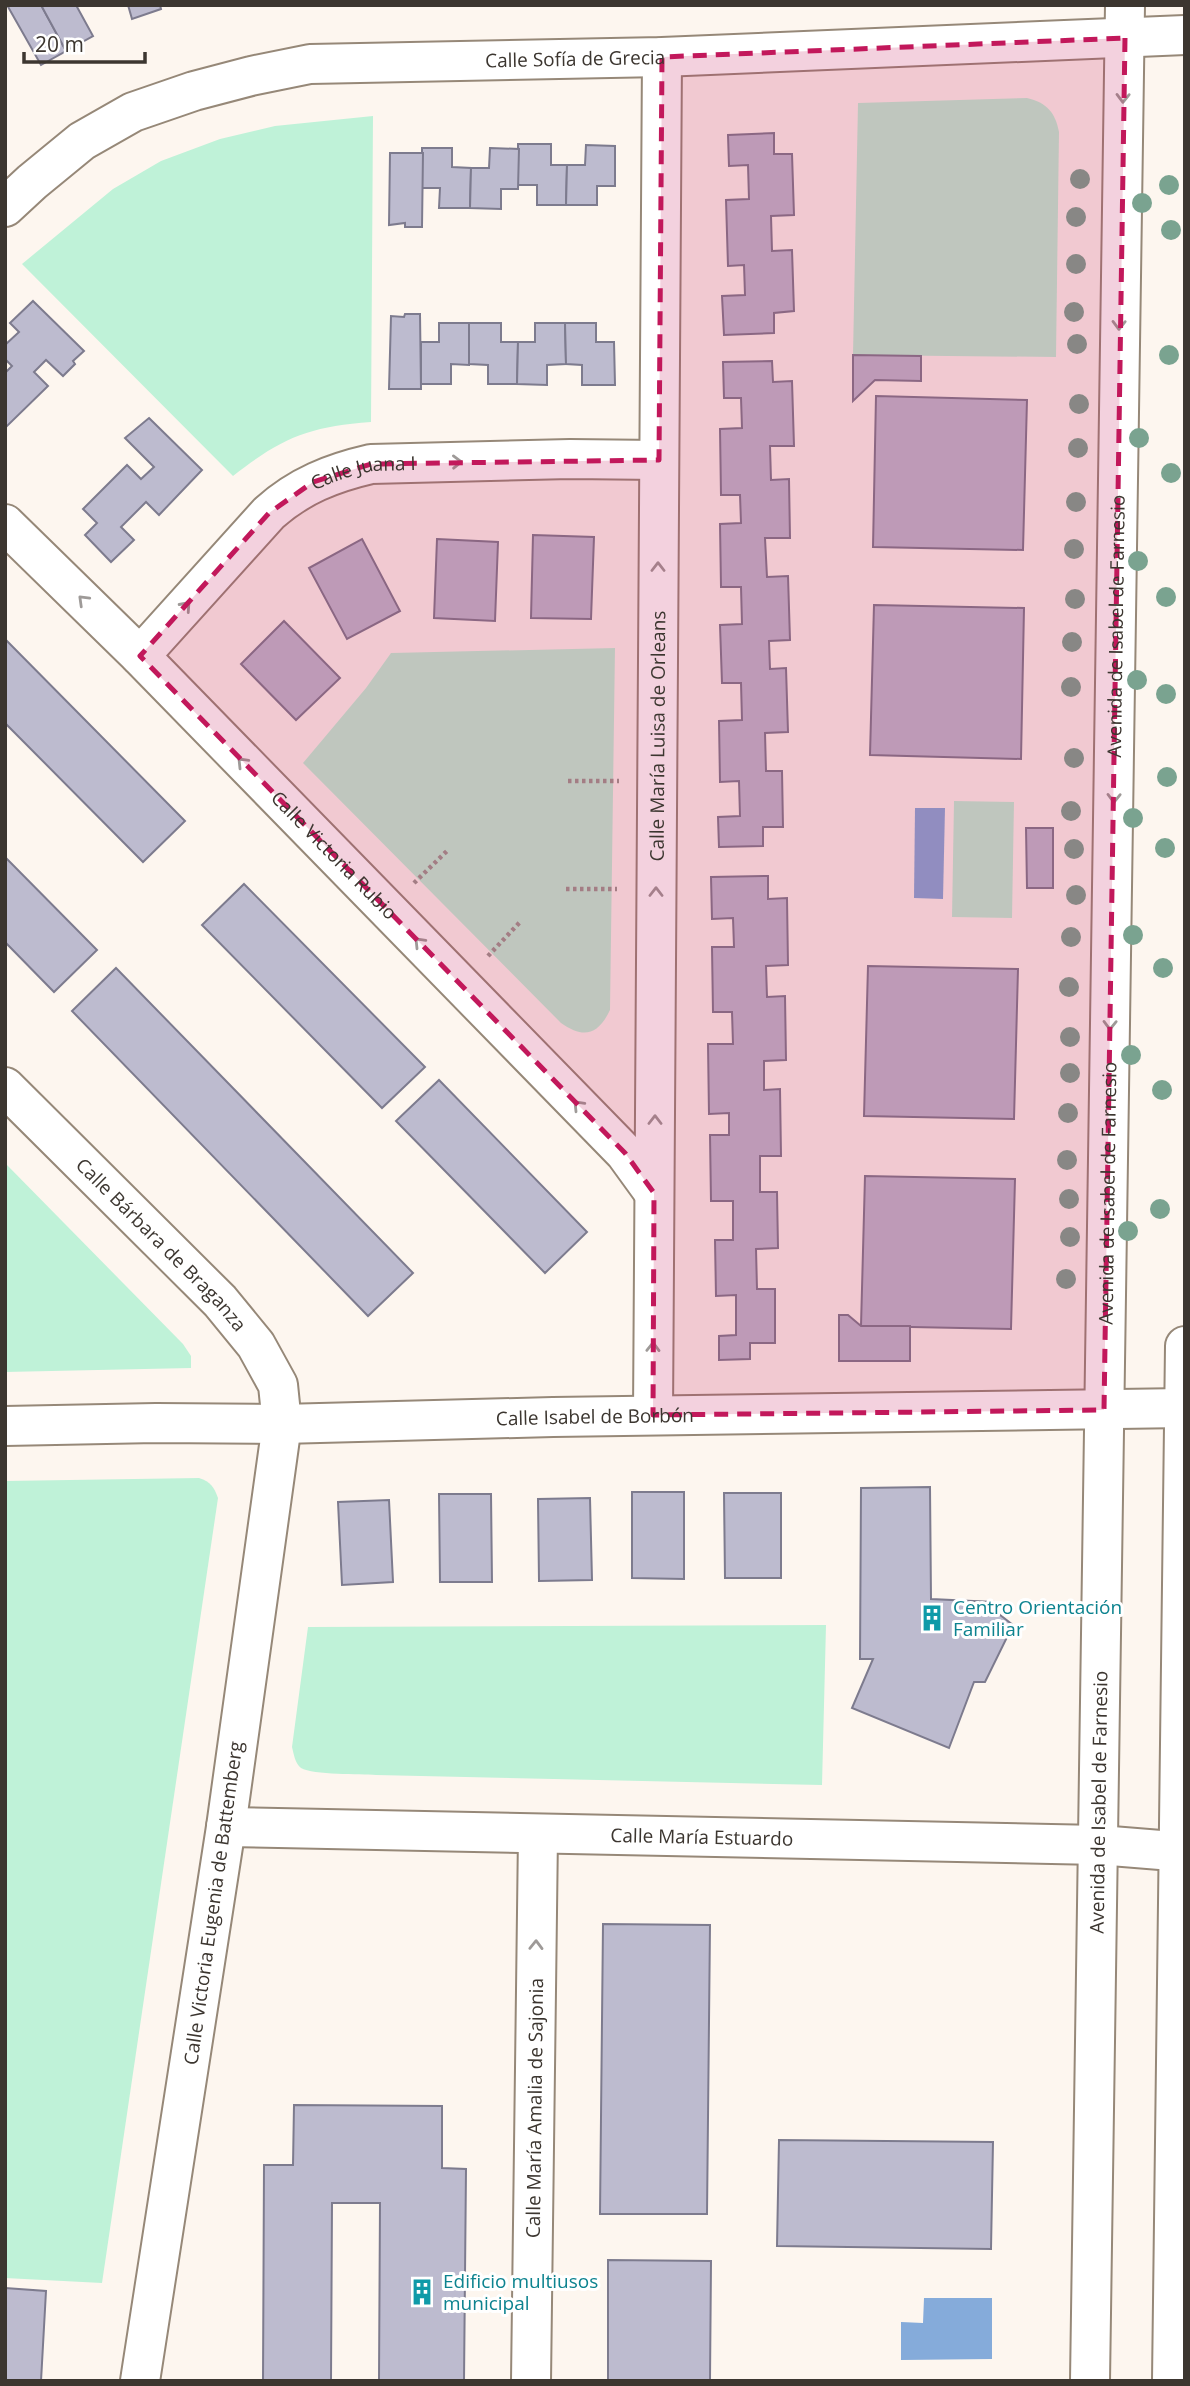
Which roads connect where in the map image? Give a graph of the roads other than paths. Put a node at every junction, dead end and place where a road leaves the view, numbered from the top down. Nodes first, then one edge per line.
1 (1125, 22) edge
2 (1185, 35) edge
3 (662, 57) junction
4 (5, 207) edge
5 (659, 460) junction
6 (5, 524) edge
7 (140, 656) junction
8 (5, 1087) edge
9 (654, 1193) junction
10 (1185, 1346) edge
11 (1184, 1408) edge
12 (1104, 1410) junction
13 (653, 1415) junction
14 (282, 1424) junction
15 (5, 1426) edge
16 (226, 1827) junction
17 (538, 1834) junction
18 (1099, 1845) junction
19 (1182, 1852) edge
20 (141, 2381) edge
21 (531, 2381) edge
22 (1090, 2381) edge
23 (1172, 2381) edge

1 - 2 street, Calle Sofía de Grecia
1 - 3 street, Calle Sofía de Grecia
1 -> 12 street, Avenida de Isabel de Farnesio
3 - 4 street, Calle Sofía de Grecia
3 - 5 street, Calle María Luisa de Orleans
7 -> 5 street, Calle Juana I
9 -> 5 street, Calle María Luisa de Orleans
7 -> 6 street, Calle Victoria Rubio
9 -> 7 street, Calle Victoria Rubio
8 - 14 street, Calle Bárbara de Braganza
13 -> 9 street, Calle María Luisa de Orleans
10 - 11 street
11 - 12 street, Calle Isabel de Borbón
11 - 19 street
12 - 13 street, Calle Isabel de Borbón
12 - 18 street, Avenida de Isabel de Farnesio
13 - 14 street, Calle Isabel de Borbón
14 - 15 street, Calle Isabel de Borbón
14 - 16 street, Calle Victoria Eugenia de Battemberg
16 - 17 street, Calle María Estuardo
16 - 20 street, Calle Victoria Eugenia de Battemberg
17 - 18 street, Calle María Estuardo
21 -> 17 street, Calle María Amalia de Sajonia
18 - 19 street, Calle María Estuardo
18 - 22 street, Avenida de Isabel de Farnesio
19 - 23 street

